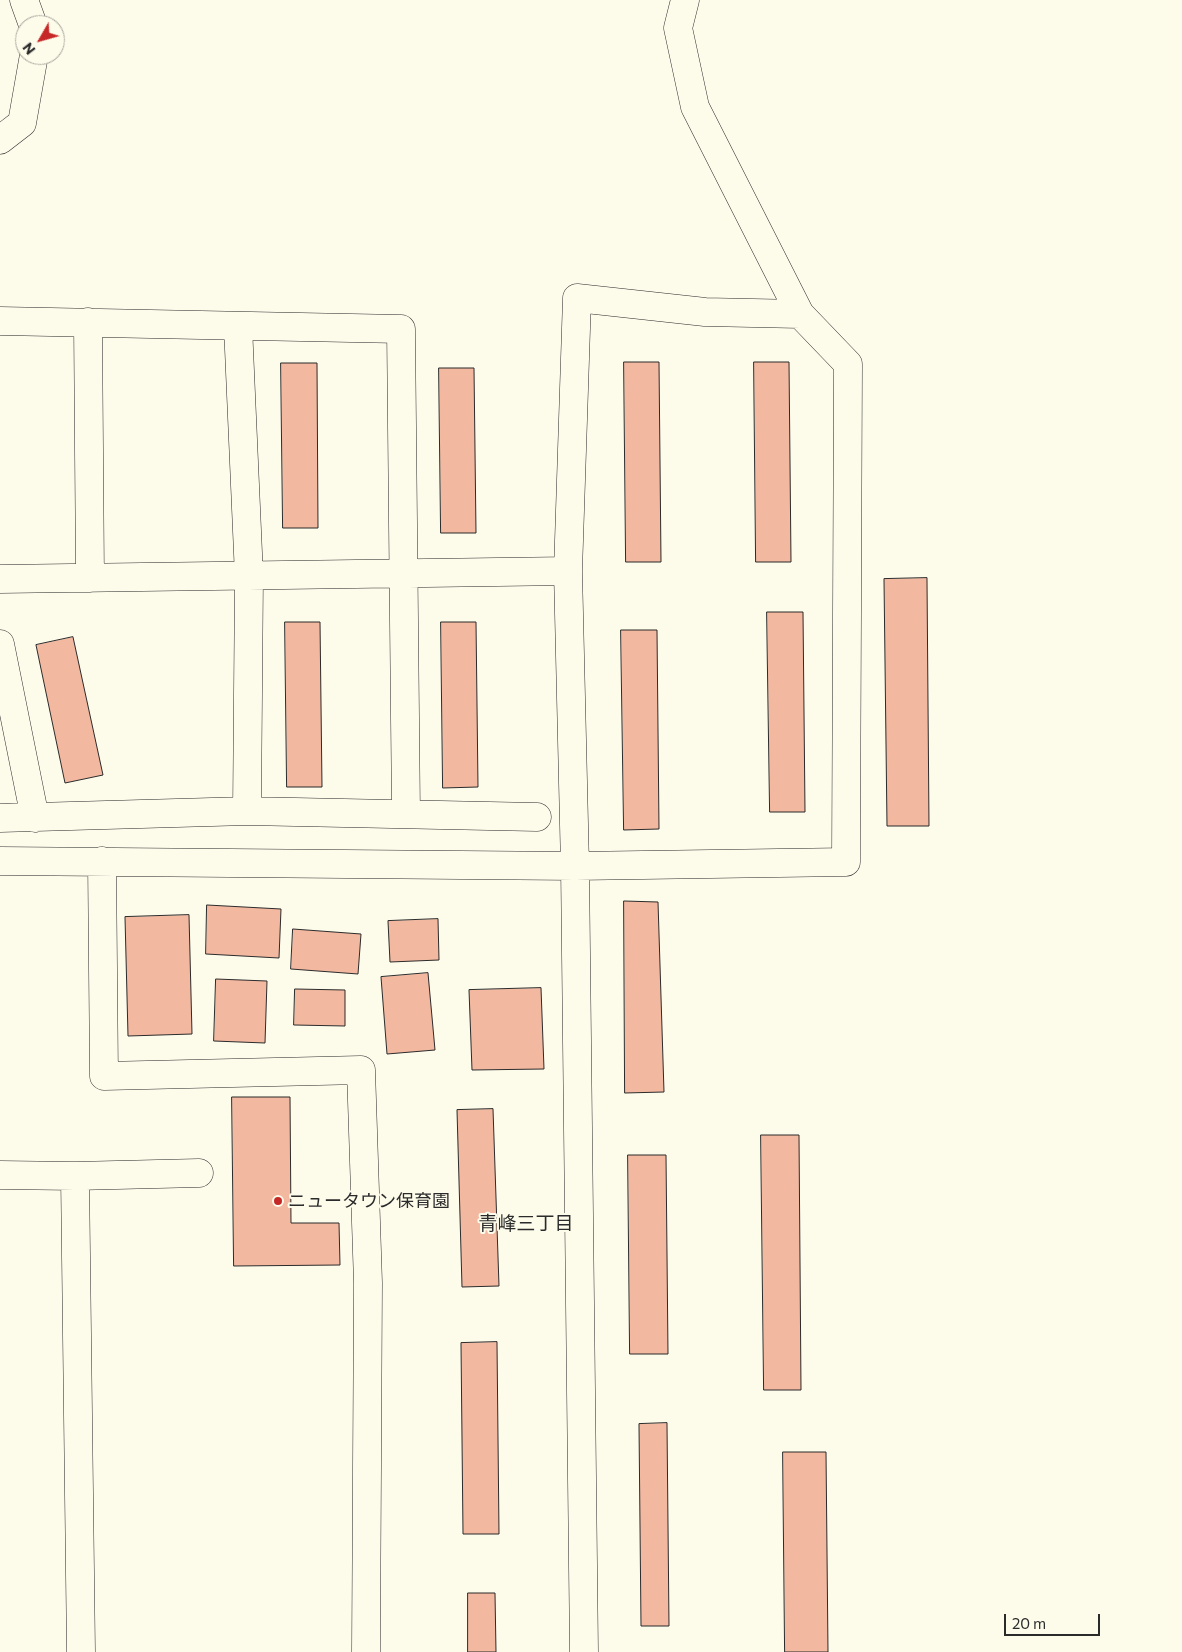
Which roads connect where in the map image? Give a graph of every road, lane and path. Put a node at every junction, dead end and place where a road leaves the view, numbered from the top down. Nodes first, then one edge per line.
1 (24, 0) edge
2 (685, 0) edge
3 (29, 15) edge
4 (32, 65) edge
5 (0, 140) edge
6 (800, 314) junction
7 (0, 321) edge
8 (88, 322) junction
9 (238, 326) junction
10 (568, 571) junction
11 (405, 574) junction
12 (249, 576) junction
13 (90, 578) junction
14 (0, 579) edge
15 (0, 644) edge
16 (247, 811) junction
17 (406, 814) junction
18 (537, 817) dead end
19 (0, 818) edge
20 (35, 818) junction
21 (0, 860) edge
22 (102, 861) junction
23 (575, 866) junction
24 (200, 1173) dead end
25 (0, 1175) edge
26 (75, 1176) junction
27 (81, 1652) edge
28 (366, 1652) edge
29 (584, 1652) edge

1 - 3 street
2 - 6 street
4 - 5 street
6 - 10 street
6 - 23 street
7 - 8 street
8 - 9 street
8 - 13 street
9 - 11 street
9 - 12 street
10 - 11 street
10 - 23 street
11 - 12 street
11 - 17 street
12 - 13 street
12 - 16 street
13 - 14 street
15 - 20 street
16 - 17 street
16 - 20 street
17 - 18 street
19 - 20 street
21 - 22 street
22 - 23 street
22 - 28 street
23 - 29 street
24 - 26 street
25 - 26 street
26 - 27 street

